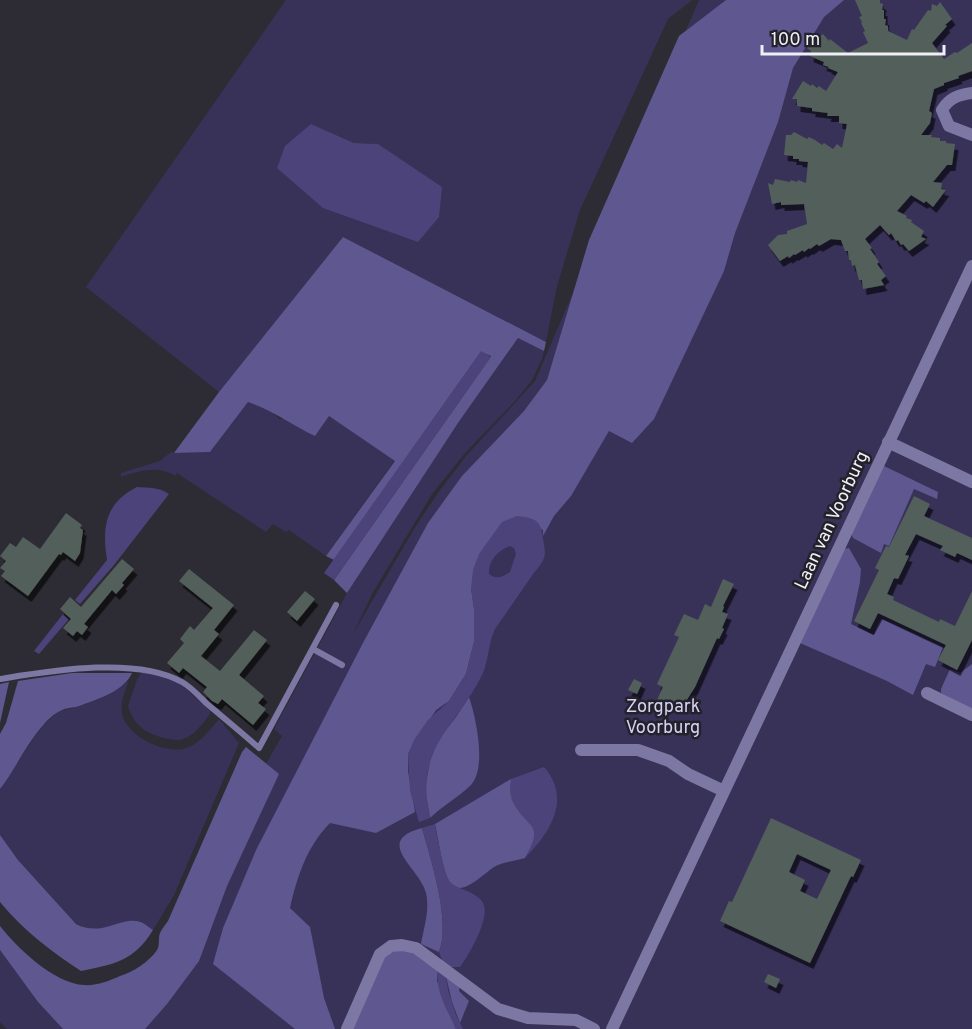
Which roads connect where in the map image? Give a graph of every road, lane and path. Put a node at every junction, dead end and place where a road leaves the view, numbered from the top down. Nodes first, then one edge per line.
1 (972, 93) edge
2 (972, 135) edge
3 (972, 266) edge
4 (888, 442) junction
5 (972, 482) edge
6 (336, 605) dead end
7 (313, 649) junction
8 (342, 665) dead end
9 (0, 679) edge
10 (927, 693) dead end
11 (972, 715) edge
12 (581, 750) dead end
13 (724, 791) junction
14 (347, 1029) edge
15 (594, 1029) edge
16 (612, 1029) edge

1 - 2 street
3 - 4 street, Laan van Voorburg
4 - 5 street
4 - 13 street, Laan van Voorburg
6 - 7 lane
7 - 8 lane
7 - 9 lane
10 - 11 street
12 - 13 street
13 - 16 street, Laan van Voorburg
14 - 15 street

